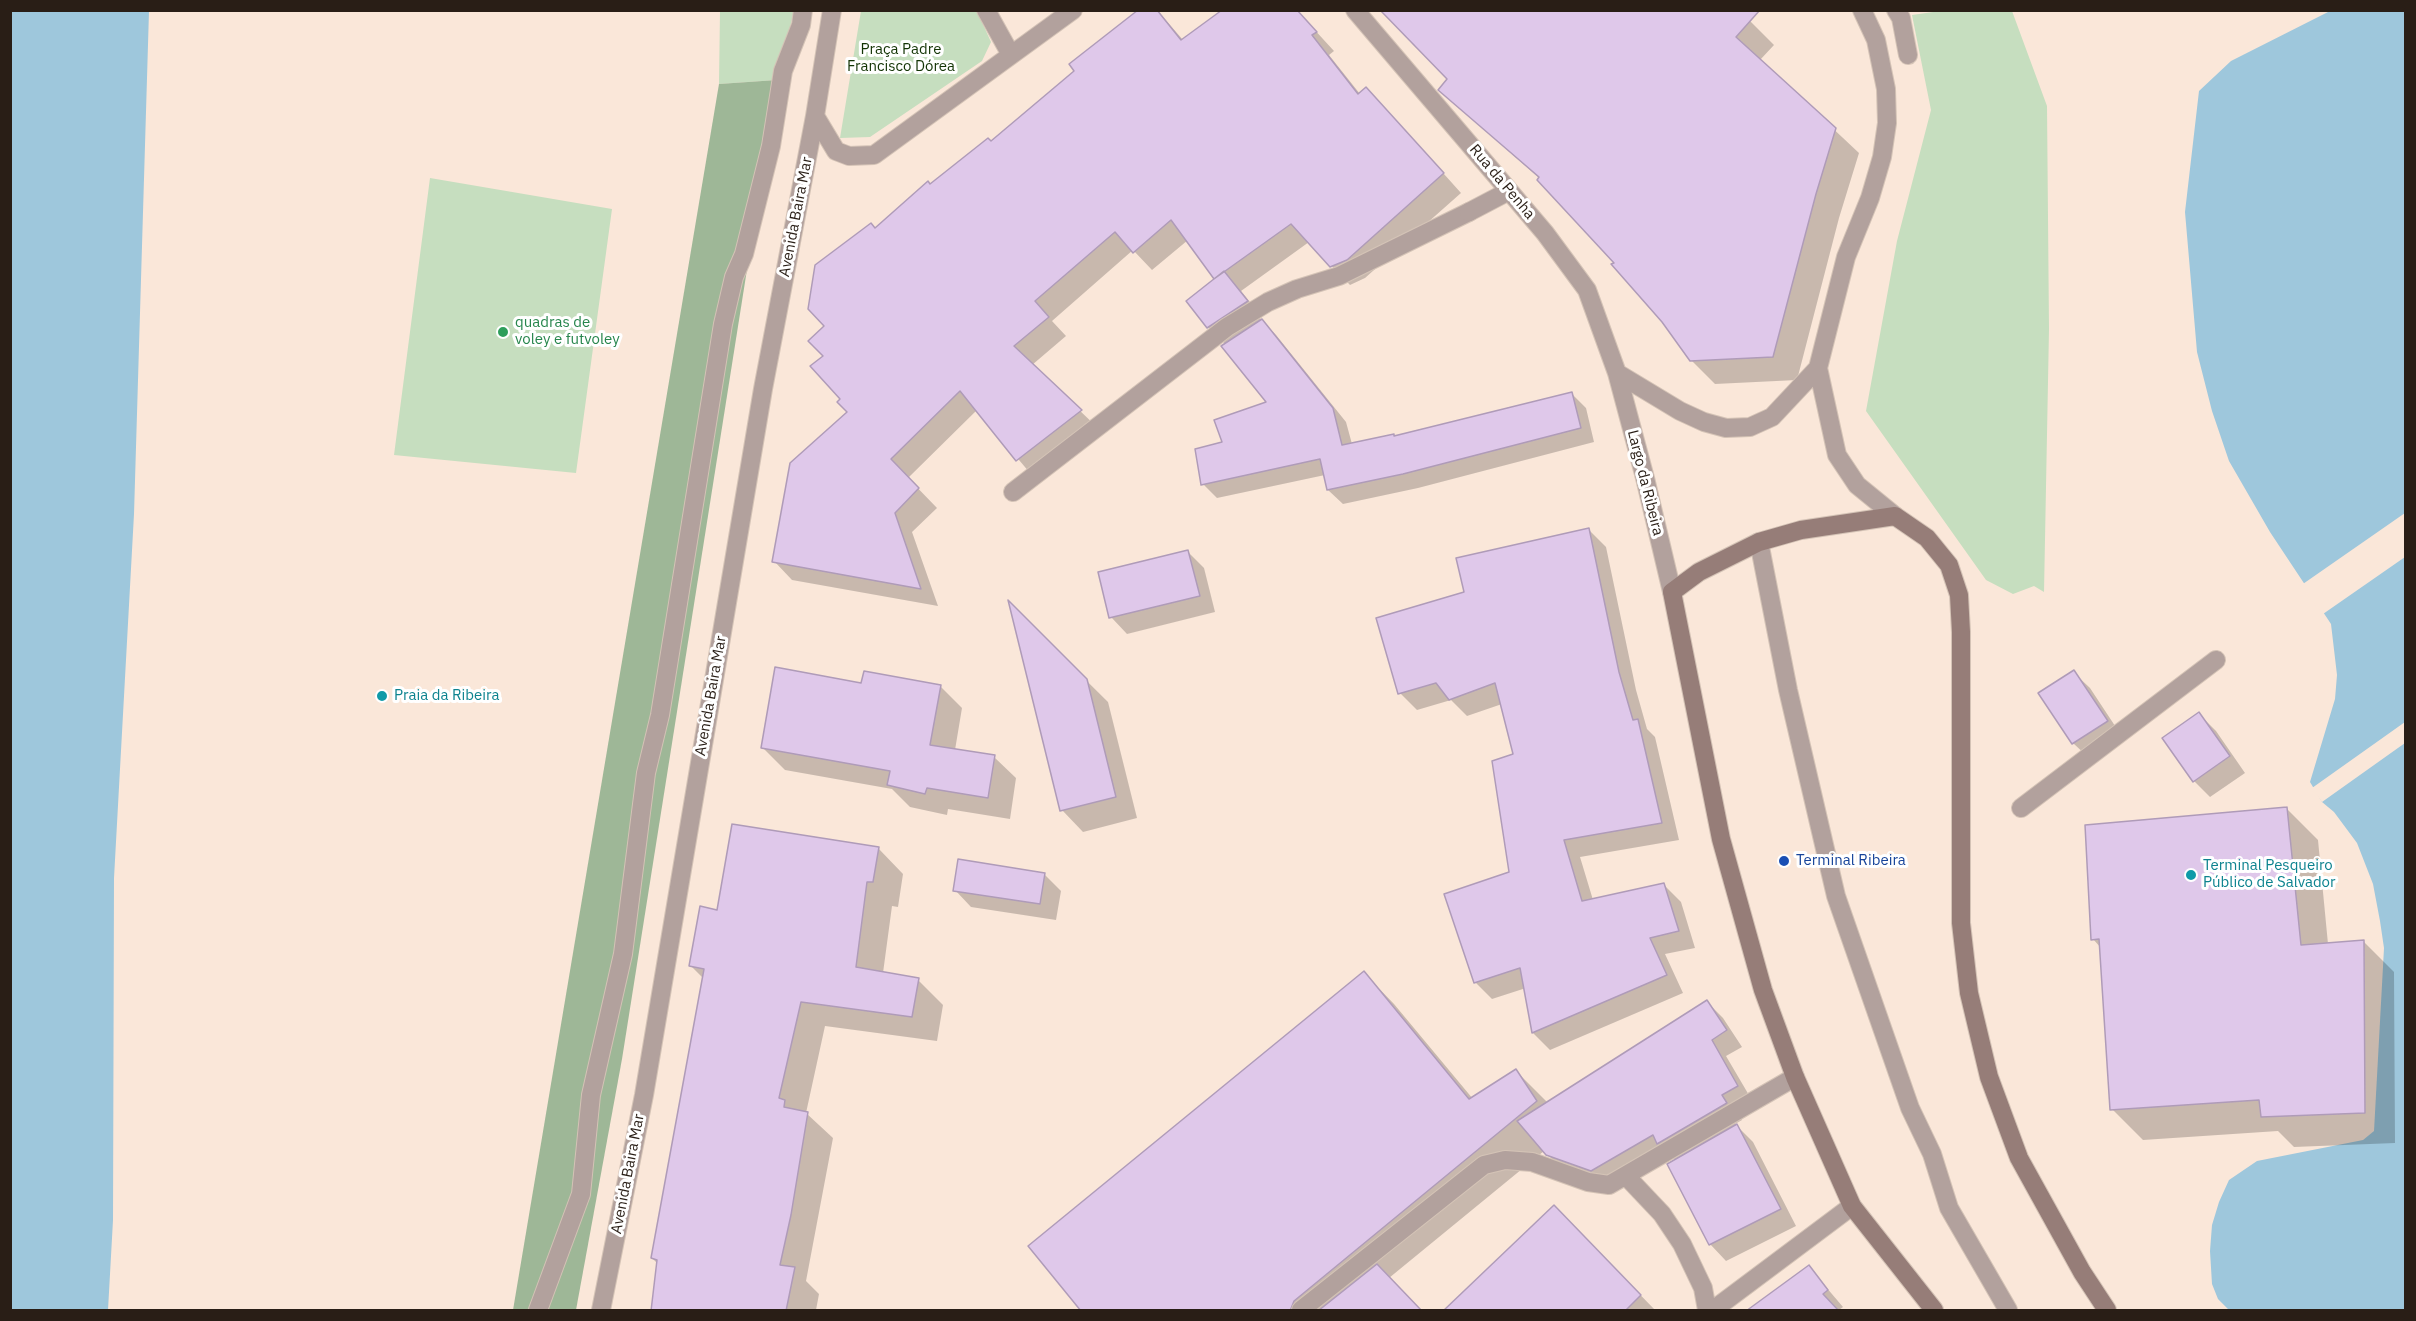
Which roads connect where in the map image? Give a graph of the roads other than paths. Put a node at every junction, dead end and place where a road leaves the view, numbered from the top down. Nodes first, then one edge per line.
1 (803, 10) edge
2 (832, 10) edge
3 (986, 10) edge
4 (1073, 10) edge
5 (1355, 10) edge
6 (1862, 10) edge
7 (1896, 10) edge
8 (1908, 55) dead end
9 (1011, 56) junction
10 (815, 116) junction
11 (1509, 191) junction
12 (1818, 368) junction
13 (1617, 373) junction
14 (1013, 492) dead end
15 (1895, 516) junction
16 (1759, 542) junction
17 (1672, 592) junction
18 (2216, 660) dead end
19 (2021, 808) dead end
20 (1794, 1077) junction
21 (1627, 1177) junction
22 (1852, 1206) junction
23 (538, 1311) edge
24 (602, 1311) edge
25 (1302, 1311) edge
26 (1707, 1311) edge
27 (1713, 1311) edge
28 (1934, 1311) edge
29 (2008, 1311) edge
30 (2107, 1311) edge

1 - 23 street
2 - 10 street
3 - 9 street
4 - 9 street
5 - 11 street, Rua da Penha
6 - 12 street
7 - 8 street
9 - 10 street
10 - 24 street, Avenida Baira Mar
11 - 13 street, Rua da Penha
11 - 14 street
12 - 13 street
12 - 15 street
13 - 17 street, Largo da Ribeira
15 - 16 main road
15 - 30 main road
16 - 17 main road
16 - 29 street
17 - 20 main road
18 - 19 street
20 - 21 street
20 - 22 main road
21 - 25 street
21 - 26 street
22 - 27 street
22 - 28 main road

